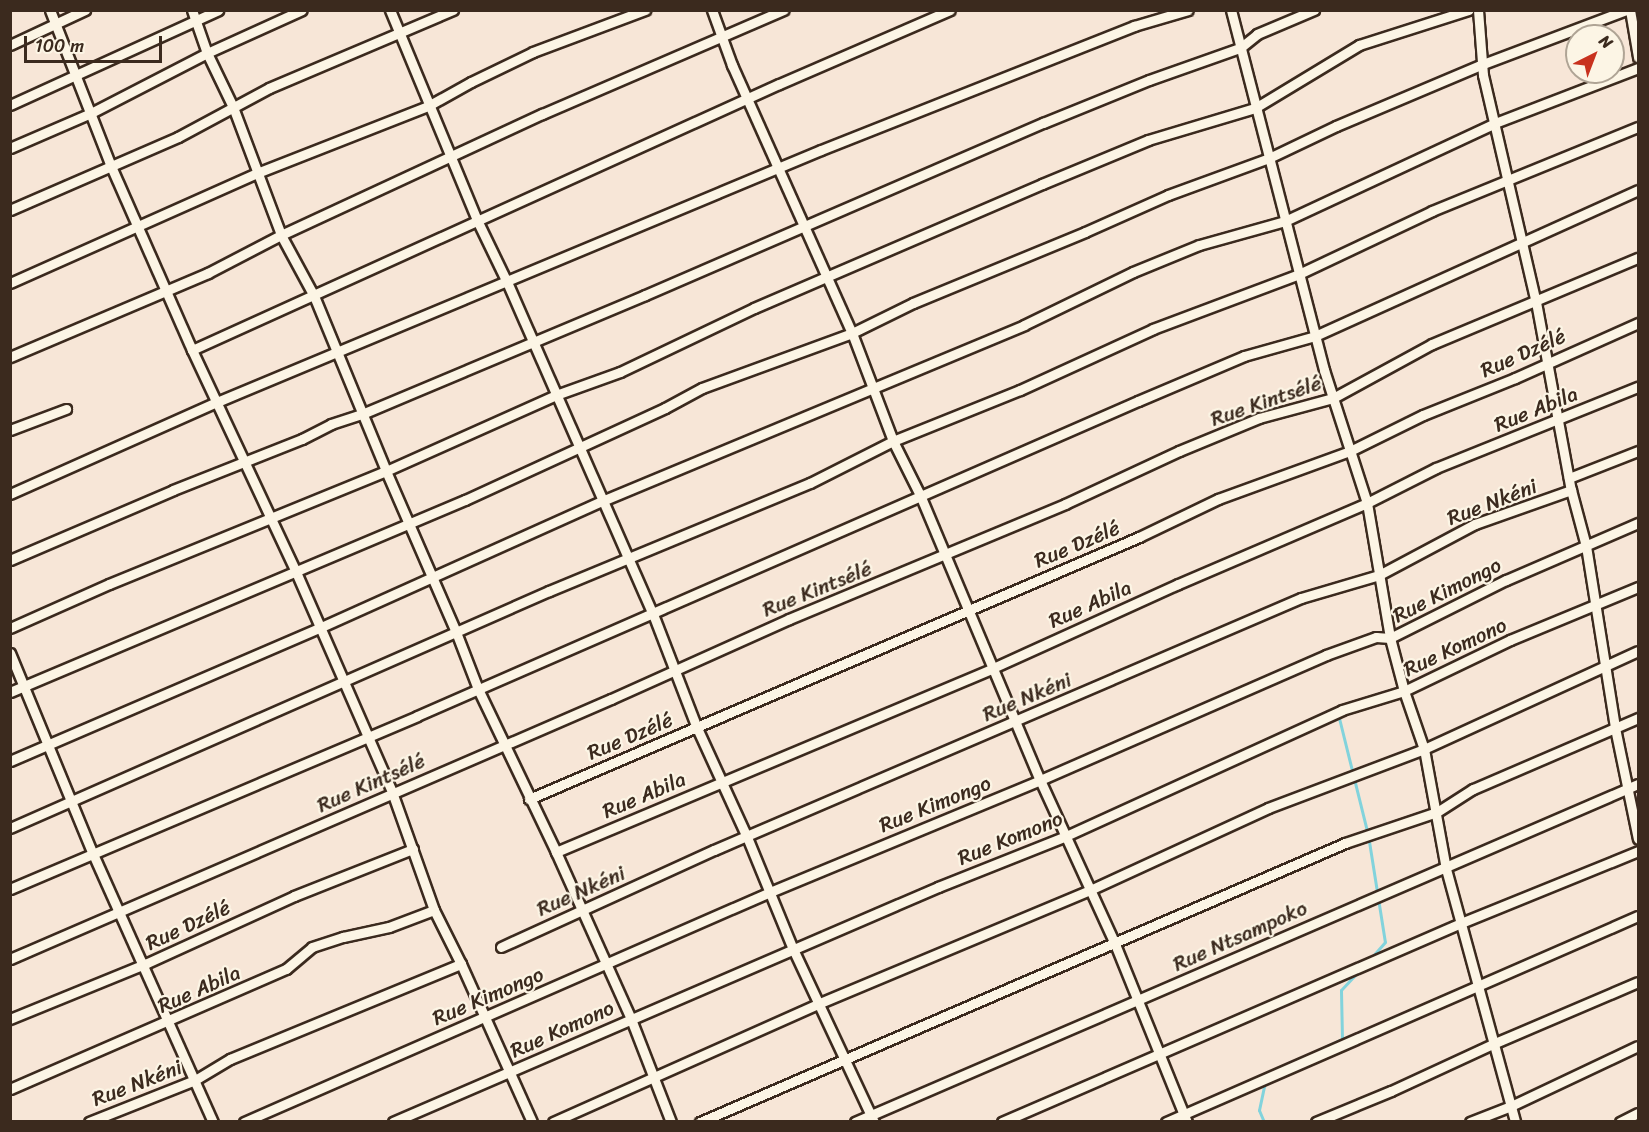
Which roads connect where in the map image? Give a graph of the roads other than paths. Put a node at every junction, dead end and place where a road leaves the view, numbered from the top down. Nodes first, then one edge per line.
1 (50, 10) edge
2 (85, 10) edge
3 (192, 10) edge
4 (218, 10) edge
5 (302, 10) edge
6 (390, 10) edge
7 (453, 10) edge
8 (645, 10) edge
9 (712, 10) edge
10 (784, 10) edge
11 (950, 10) edge
12 (1188, 10) edge
13 (1231, 10) edge
14 (1314, 10) edge
15 (1469, 10) edge
16 (1478, 10) edge
17 (1628, 10) edge
18 (197, 20) junction
19 (56, 24) junction
20 (399, 35) junction
21 (722, 37) junction
22 (10, 45) edge
23 (1240, 48) junction
24 (207, 53) junction
25 (1638, 54) edge
26 (1483, 64) junction
27 (1638, 68) edge
28 (76, 75) junction
29 (747, 100) junction
30 (10, 105) edge
31 (428, 106) junction
32 (233, 107) junction
33 (1255, 108) junction
34 (89, 114) junction
35 (1495, 123) junction
36 (1638, 127) edge
37 (10, 148) edge
38 (451, 156) junction
39 (1269, 158) junction
40 (110, 165) junction
41 (778, 170) junction
42 (257, 173) junction
43 (1509, 180) junction
44 (1638, 190) edge
45 (10, 210) edge
46 (477, 220) junction
47 (1285, 221) junction
48 (804, 226) junction
49 (138, 228) junction
50 (281, 235) junction
51 (1523, 240) junction
52 (1638, 258) edge
53 (1299, 274) junction
54 (827, 277) junction
55 (507, 282) junction
56 (10, 283) edge
57 (167, 291) junction
58 (314, 296) junction
59 (1536, 302) junction
60 (1638, 323) edge
61 (852, 333) junction
62 (1315, 336) junction
63 (533, 342) junction
64 (192, 350) junction
65 (337, 353) junction
66 (10, 357) edge
67 (1546, 363) junction
68 (874, 387) junction
69 (1638, 387) edge
70 (556, 395) junction
71 (1333, 398) junction
72 (217, 402) junction
73 (66, 409) dead end
74 (363, 414) junction
75 (1558, 420) junction
76 (10, 430) edge
77 (893, 441) junction
78 (579, 447) junction
79 (1638, 451) edge
80 (1350, 452) junction
81 (244, 461) junction
82 (386, 471) junction
83 (1569, 478) junction
84 (1571, 490) junction
85 (10, 494) edge
86 (920, 495) junction
87 (602, 501) junction
88 (1367, 503) junction
89 (272, 519) junction
90 (409, 523) junction
91 (1638, 523) edge
92 (1586, 546) junction
93 (946, 555) junction
94 (629, 558) junction
95 (10, 560) edge
96 (296, 572) junction
97 (1379, 575) junction
98 (433, 576) junction
99 (1638, 587) edge
100 (1593, 605) junction
101 (969, 608) junction
102 (653, 614) junction
103 (10, 628) edge
104 (319, 628) junction
105 (456, 632) junction
106 (1390, 638) junction
107 (1638, 651) edge
108 (10, 653) edge
109 (1604, 666) junction
110 (993, 668) junction
111 (674, 670) junction
112 (343, 682) junction
113 (25, 686) junction
114 (478, 689) junction
115 (1404, 691) junction
116 (10, 692) edge
117 (1638, 718) edge
118 (1016, 721) junction
119 (697, 728) junction
120 (1616, 728) junction
121 (367, 738) junction
122 (50, 745) junction
123 (504, 746) junction
124 (1424, 749) junction
125 (10, 761) edge
126 (1040, 780) junction
127 (722, 782) junction
128 (1638, 784) edge
129 (1629, 788) junction
130 (392, 792) junction
131 (529, 799) junction
132 (72, 801) junction
133 (1437, 812) junction
134 (10, 828) edge
135 (1066, 836) junction
136 (747, 837) junction
137 (1638, 839) edge
138 (413, 849) junction
139 (1638, 851) edge
140 (556, 852) junction
141 (93, 854) junction
142 (1446, 868) junction
143 (10, 889) edge
144 (1090, 890) junction
145 (770, 892) junction
146 (434, 910) junction
147 (581, 911) junction
148 (119, 912) junction
149 (1638, 916) edge
150 (1461, 924) junction
151 (1115, 944) junction
152 (501, 947) dead end
153 (793, 949) junction
154 (10, 960) edge
155 (145, 964) junction
156 (461, 964) junction
157 (606, 964) junction
158 (1638, 982) edge
159 (1478, 985) junction
160 (1137, 1000) junction
161 (820, 1003) junction
162 (485, 1016) junction
163 (10, 1019) edge
164 (631, 1019) junction
165 (170, 1022) junction
166 (1495, 1042) junction
167 (1638, 1046) edge
168 (1160, 1054) junction
169 (845, 1059) junction
170 (511, 1072) junction
171 (654, 1077) junction
172 (195, 1080) junction
173 (10, 1089) edge
174 (1511, 1106) junction
175 (1638, 1113) edge
176 (872, 1118) edge
177 (1185, 1118) edge
178 (89, 1122) edge
179 (213, 1122) edge
180 (244, 1122) edge
181 (393, 1122) edge
182 (532, 1122) edge
183 (553, 1122) edge
184 (671, 1122) edge
185 (700, 1122) edge
186 (855, 1122) edge
187 (1002, 1122) edge
188 (1166, 1122) edge
189 (1316, 1122) edge
190 (1470, 1122) edge
191 (1515, 1122) edge
192 (1620, 1122) edge

1 - 19 street
2 - 19 street
3 - 18 street
4 - 18 street
5 - 24 street
6 - 20 street
7 - 20 street
8 - 31 street
9 - 21 street
10 - 21 street
11 - 29 street
12 - 41 street
13 - 23 street
14 - 23 street
15 - 33 street
16 - 26 street
17 - 25 street
17 - 26 street
18 - 24 street
18 - 28 street
19 - 22 street
19 - 28 street
20 - 31 street
20 - 32 street
21 - 29 street
21 - 38 street
23 - 33 street
23 - 48 street
24 - 32 street
24 - 34 street
26 - 35 street
26 - 39 street
27 - 35 street
28 - 30 street
28 - 34 street
29 - 41 street
29 - 46 street
31 - 38 street
31 - 42 street
32 - 40 street
32 - 42 street
33 - 39 street
33 - 54 street
34 - 37 street
34 - 40 street
35 - 43 street
35 - 47 street
36 - 43 street
38 - 46 street
38 - 50 street
39 - 47 street
39 - 61 street
40 - 45 street
40 - 49 street
41 - 48 street
41 - 55 street
42 - 49 street
42 - 50 street
43 - 51 street
43 - 53 street
44 - 51 street
46 - 55 street
46 - 58 street
47 - 53 street
47 - 68 street
48 - 54 street
48 - 63 street
49 - 56 street
49 - 57 street
50 - 57 street
50 - 58 street
51 - 59 street
51 - 62 street
52 - 59 street, Rue Kintsélé
53 - 62 street
53 - 77 street
54 - 61 street
54 - 70 street
55 - 63 street
55 - 65 street
57 - 64 street
57 - 66 street
58 - 64 street
58 - 65 street
59 - 67 street
59 - 71 street, Rue Kintsélé
60 - 67 street, Rue Dzélé
61 - 68 street
61 - 78 street
62 - 71 street
62 - 86 street
63 - 70 street
63 - 74 street
64 - 72 street
65 - 72 street
65 - 74 street
67 - 75 street
67 - 80 street, Rue Dzélé
68 - 77 street
68 - 87 street
69 - 75 street, Rue Abila
70 - 78 street
70 - 82 street
71 - 80 street
71 - 93 street, Rue Kintsélé
72 - 81 street
72 - 85 street
73 - 76 street
74 - 81 street
74 - 82 street
75 - 83 street
75 - 88 street, Rue Abila
77 - 86 street
77 - 94 street
78 - 87 street
78 - 90 street
79 - 83 street
80 - 88 street
80 - 101 street, Rue Dzélé
81 - 89 street
81 - 95 street
82 - 89 street
82 - 90 street
83 - 84 street
84 - 92 street
84 - 97 street, Rue Nkéni
86 - 93 street
86 - 102 street
87 - 94 street
87 - 98 street
88 - 97 street
88 - 110 street, Rue Abila
89 - 96 street
89 - 103 street
90 - 96 street
90 - 98 street
91 - 92 street, Rue Kimongo
92 - 100 street
92 - 106 street, Rue Kimongo
93 - 101 street
93 - 111 street, Rue Kintsélé
94 - 102 street
94 - 105 street
96 - 104 street
96 - 113 street
97 - 106 street
97 - 118 street, Rue Nkéni
98 - 104 street
98 - 105 street
99 - 100 street, Rue Komono
100 - 109 street
100 - 115 street, Rue Komono
101 - 110 street
101 - 119 street, Rue Dzélé
102 - 111 street
102 - 114 street
104 - 112 street
104 - 122 street
105 - 112 street
105 - 114 street
106 - 115 street
106 - 126 street, Rue Kimongo
107 - 109 street
108 - 113 street
109 - 120 street
109 - 124 street
110 - 118 street
110 - 127 street, Rue Abila
111 - 119 street
111 - 123 street, Rue Kintsélé
112 - 121 street
112 - 132 street
113 - 116 street
113 - 122 street
114 - 121 street
114 - 123 street
115 - 124 street
115 - 135 street, Rue Komono
117 - 120 street
118 - 126 street
118 - 136 street, Rue Nkéni
119 - 127 street
119 - 131 street, Rue Dzélé
120 - 129 street
120 - 133 street
121 - 130 street
121 - 141 street
122 - 125 street
122 - 132 street
123 - 130 street, Rue Kintsélé
123 - 131 street
124 - 133 street
124 - 144 street
126 - 135 street
126 - 145 street, Rue Kimongo
127 - 136 street
127 - 140 street, Rue Abila
128 - 129 street, Rue Ntsampoko
129 - 137 street
129 - 142 street, Rue Ntsampoko
130 - 138 street
130 - 148 street, Rue Kintsélé
131 - 140 street
132 - 134 street
132 - 141 street
133 - 142 street
133 - 151 street
135 - 144 street
135 - 153 street, Rue Komono
136 - 145 street
136 - 147 street, Rue Nkéni
138 - 146 street
138 - 155 street, Rue Dzélé
139 - 150 street
140 - 147 street
141 - 143 street
141 - 148 street
142 - 150 street
142 - 160 street, Rue Ntsampoko
144 - 151 street
144 - 161 street
145 - 153 street
145 - 157 street, Rue Kimongo
146 - 156 street
146 - 165 street, Rue Abila
147 - 152 street, Rue Nkéni
147 - 157 street
148 - 154 street, Rue Kintsélé
148 - 155 street
149 - 159 street
150 - 159 street
150 - 168 street
151 - 160 street
151 - 169 street
153 - 161 street
153 - 164 street, Rue Komono
155 - 163 street, Rue Dzélé
155 - 165 street
156 - 162 street
156 - 172 street, Rue Nkéni
157 - 162 street, Rue Kimongo
157 - 164 street
158 - 166 street
159 - 166 street
159 - 177 street
160 - 168 street
160 - 176 street, Rue Ntsampoko
161 - 169 street
161 - 171 street
162 - 170 street
162 - 180 street, Rue Kimongo
164 - 170 street, Rue Komono
164 - 171 street
165 - 172 street
165 - 173 street, Rue Abila
166 - 174 street
166 - 189 street
167 - 174 street
168 - 177 street
168 - 187 street
169 - 176 street
169 - 185 street
170 - 181 street, Rue Komono
170 - 182 street
171 - 183 street
171 - 184 street
172 - 178 street, Rue Nkéni
172 - 179 street
174 - 190 street
174 - 191 street
175 - 192 street
176 - 186 street, Rue Ntsampoko
177 - 188 street

